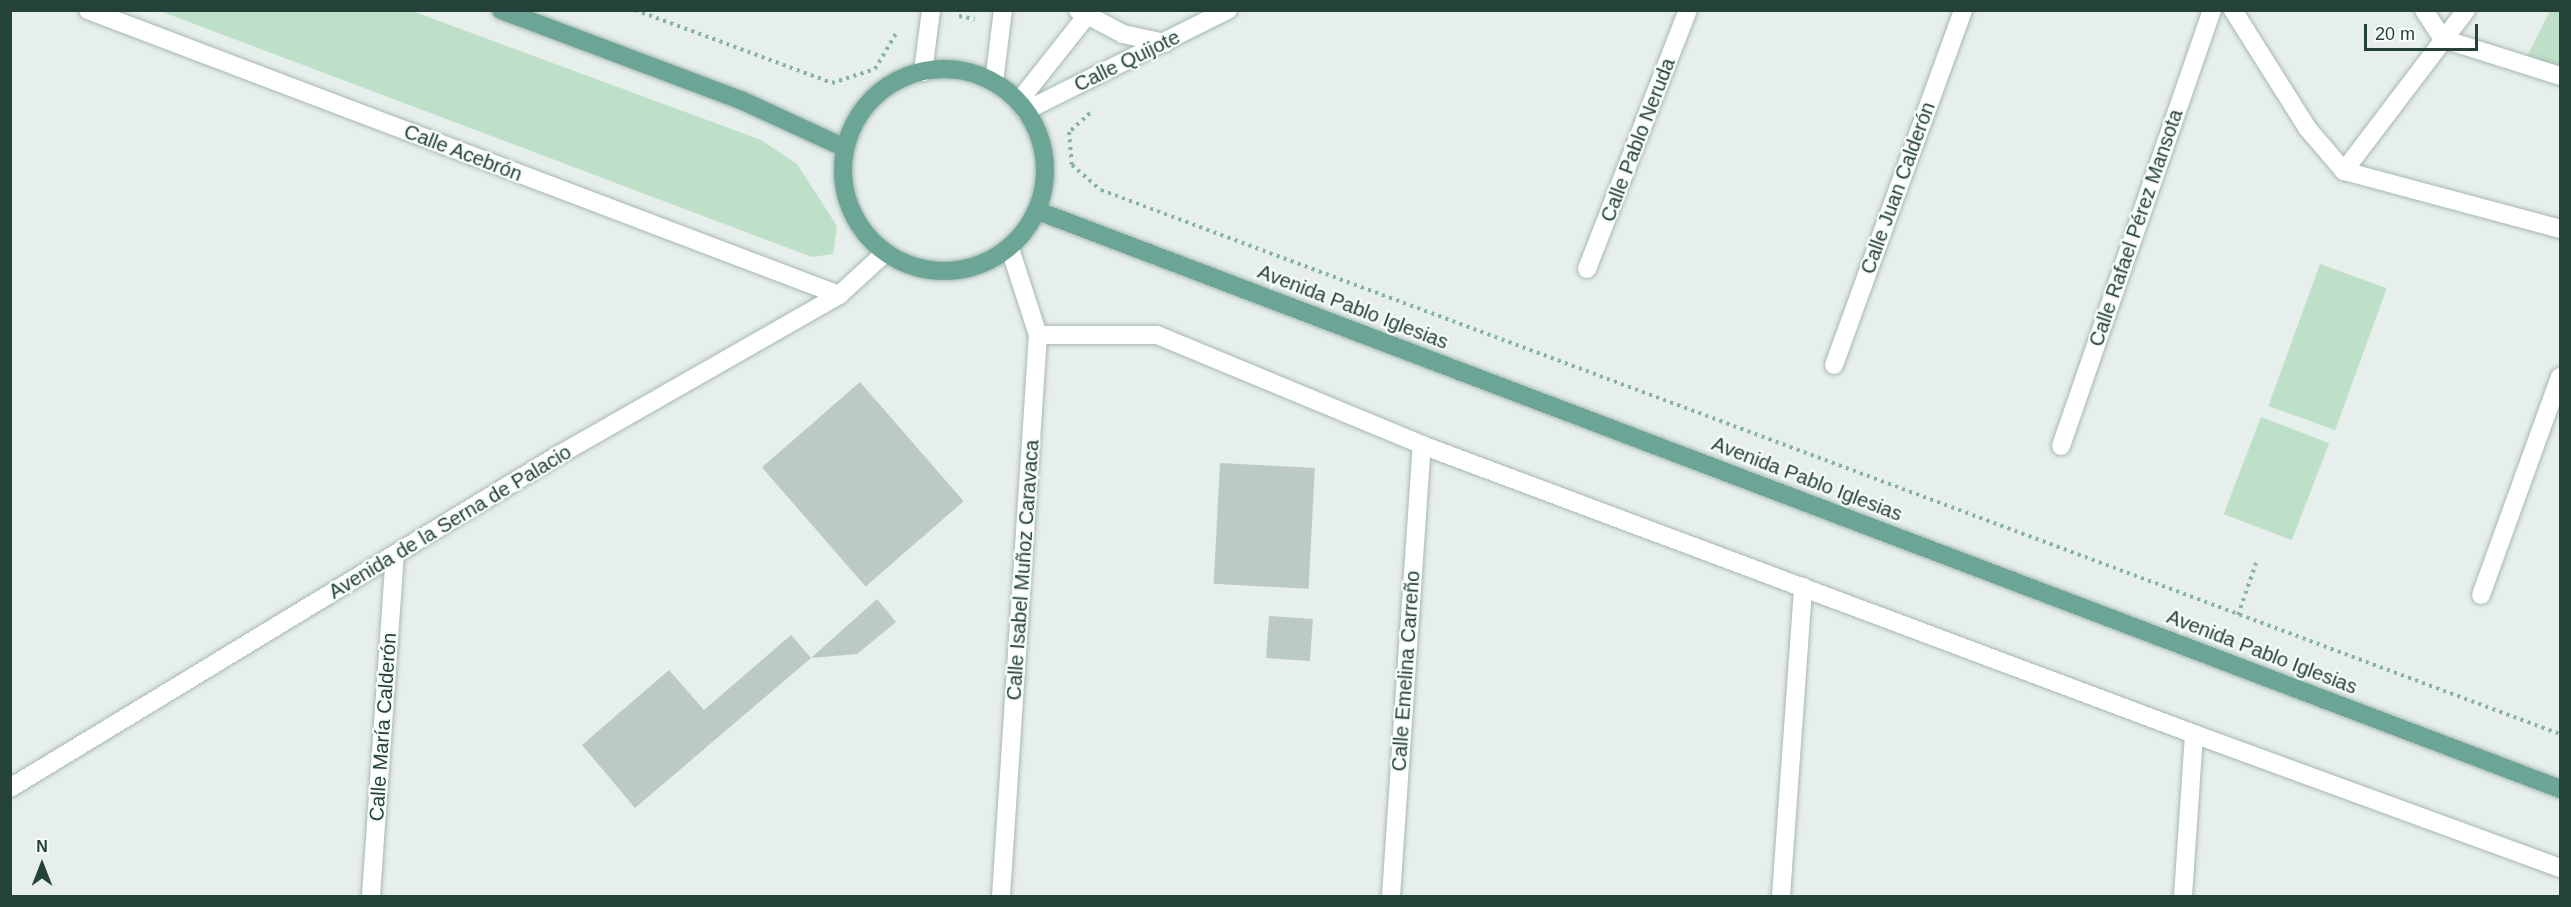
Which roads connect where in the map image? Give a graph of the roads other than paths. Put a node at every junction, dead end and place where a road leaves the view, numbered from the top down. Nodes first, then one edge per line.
1 (88, 10) edge
2 (501, 10) edge
3 (1228, 10) edge
4 (1688, 10) edge
5 (1963, 10) edge
6 (2212, 10) edge
7 (2424, 10) edge
8 (2466, 10) edge
9 (931, 11) edge
10 (1085, 12) edge
11 (2231, 12) edge
12 (1003, 19) edge
13 (2442, 39) junction
14 (1165, 43) junction
15 (923, 72) junction
16 (2560, 76) edge
17 (994, 82) junction
18 (1022, 106) junction
19 (844, 148) junction
20 (2344, 171) junction
21 (1038, 211) junction
22 (2560, 229) edge
23 (1010, 249) junction
24 (885, 253) junction
25 (1587, 269) dead end
26 (839, 295) junction
27 (1038, 335) junction
28 (1834, 365) dead end
29 (2560, 377) edge
30 (1422, 445) junction
31 (2061, 446) dead end
32 (395, 557) junction
33 (1803, 587) junction
34 (2481, 595) dead end
35 (2194, 734) junction
36 (10, 788) edge
37 (2560, 789) edge
38 (2560, 868) edge
39 (371, 897) edge
40 (1001, 897) edge
41 (1391, 897) edge
42 (1781, 897) edge
43 (2182, 897) edge

1 - 26 street, Calle Acebrón
2 - 19 main road
3 - 14 street, Calle Quijote
4 - 25 street, Calle Pablo Neruda
5 - 28 street, Calle Juan Calderón
6 - 31 street, Calle Rafael Pérez Mansota
7 - 13 street
8 - 13 street
9 - 15 street
10 - 14 street
10 - 18 street
11 - 20 street
12 - 17 street
13 - 16 street
13 - 20 street
14 - 18 street, Calle Quijote
15 - 17 main road
15 - 19 main road
17 - 18 main road
18 - 21 main road
19 - 24 main road
20 - 22 street
21 - 23 main road
21 - 37 main road, Avenida Pablo Iglesias
23 - 24 main road
23 - 27 street, Calle Isabel Muñoz Caravaca
24 - 26 street, Avenida de la Serna de Palacio
26 - 32 street, Avenida de la Serna de Palacio
27 - 30 street
27 - 40 street, Calle Isabel Muñoz Caravaca
29 - 34 street
30 - 33 street
30 - 41 street, Calle Emelina Carreño
32 - 36 street, Avenida de la Serna de Palacio
32 - 39 street, Calle María Calderón
33 - 35 street
33 - 42 street
35 - 38 street
35 - 43 street

